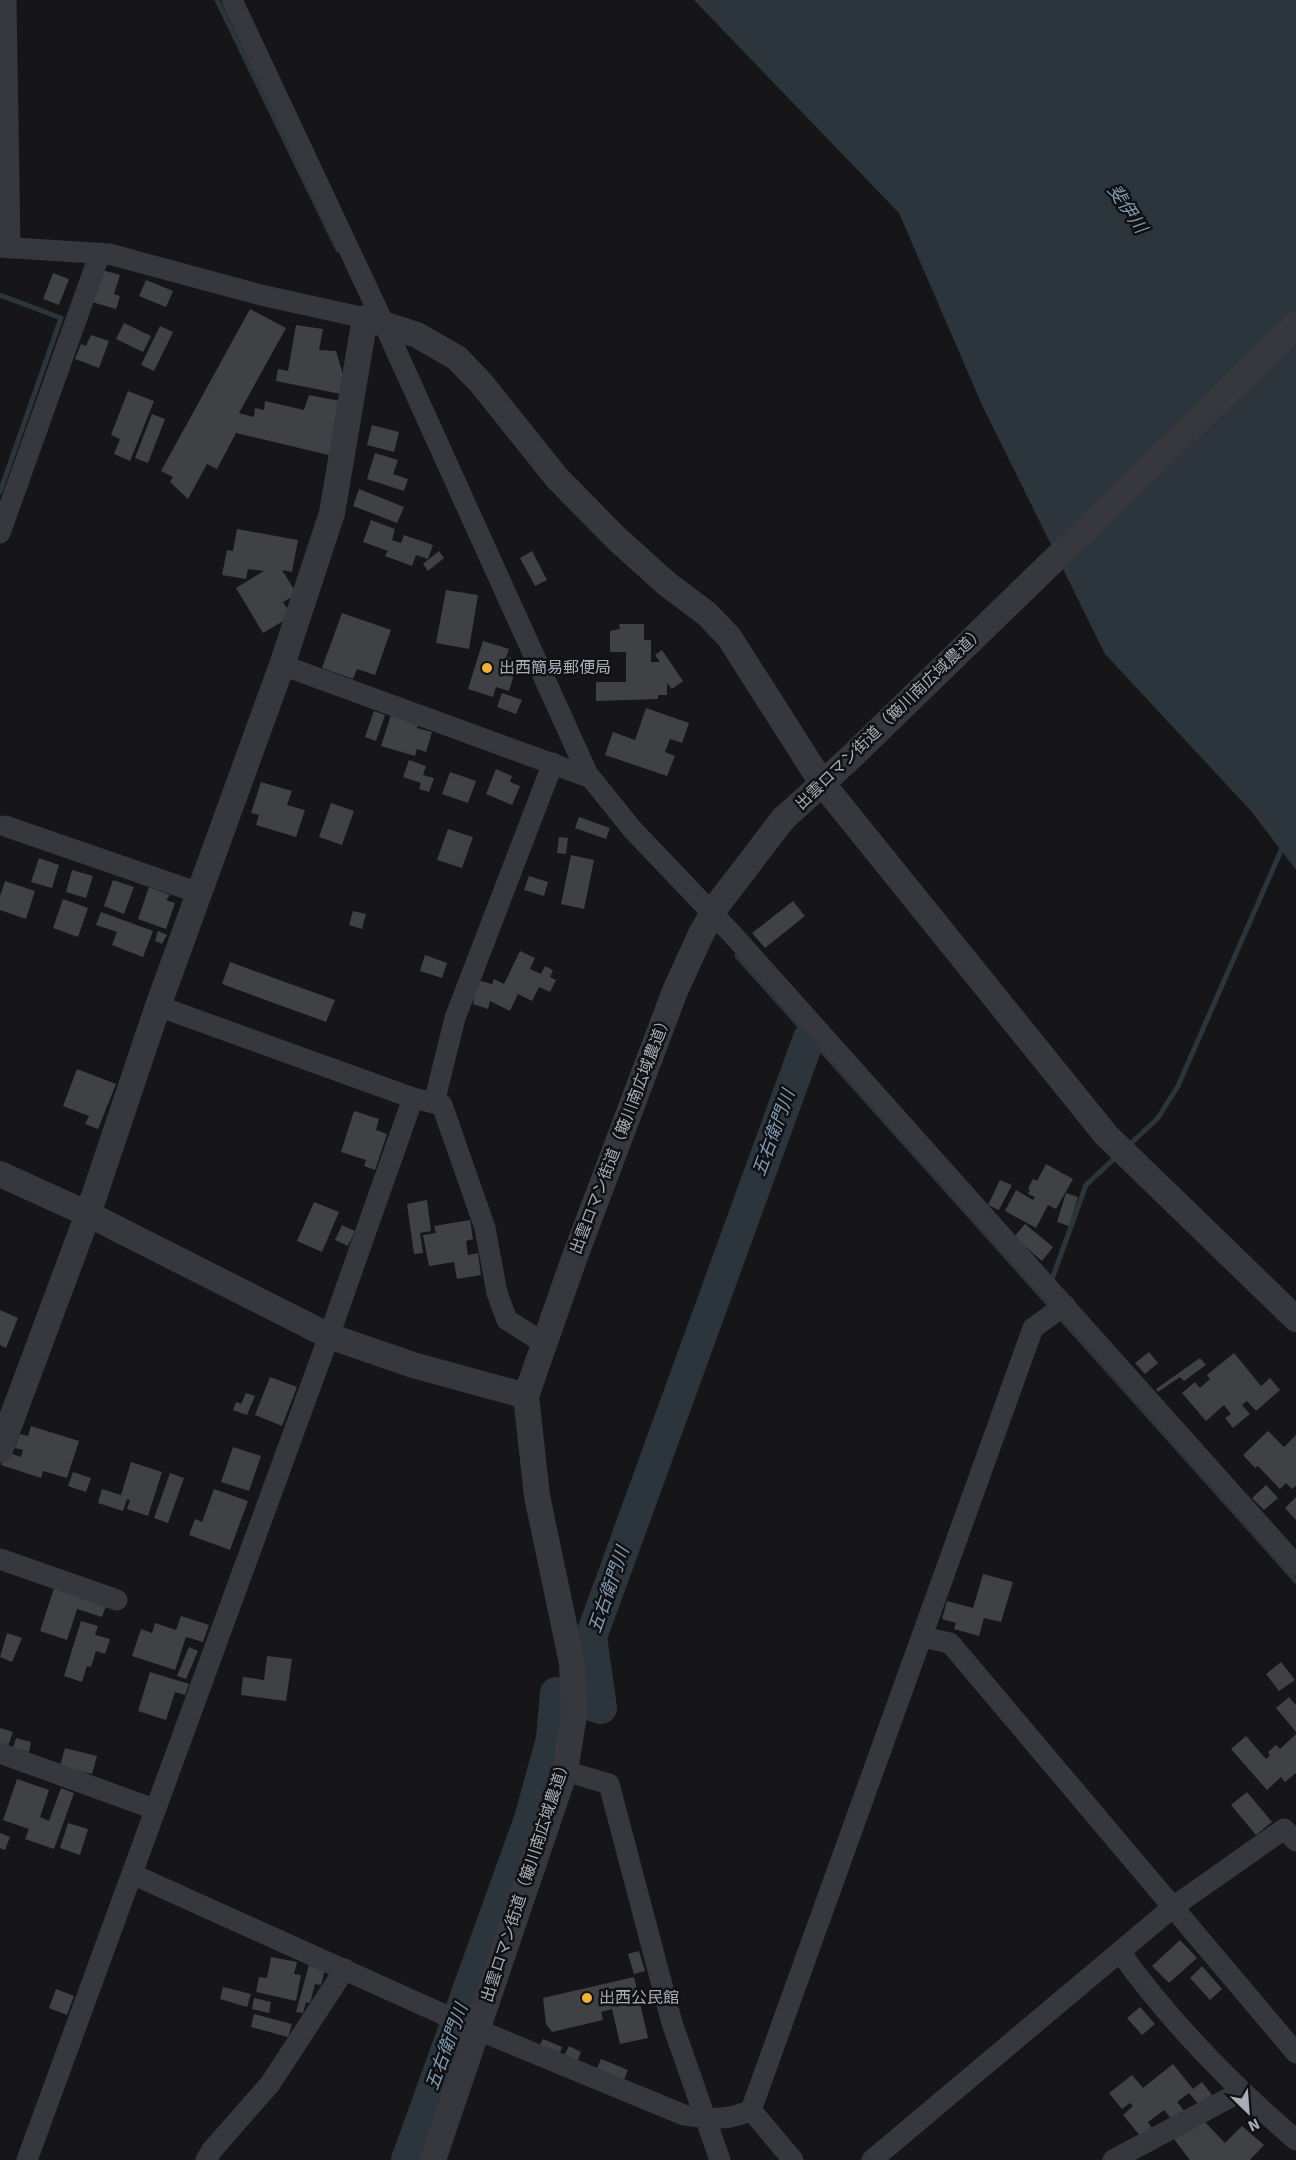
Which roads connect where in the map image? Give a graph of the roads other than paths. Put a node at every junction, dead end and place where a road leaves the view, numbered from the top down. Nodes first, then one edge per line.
1 (6, 0) edge
2 (232, 0) edge
3 (5, 248) edge
4 (100, 253) junction
5 (375, 321) junction
6 (1296, 325) edge
7 (0, 533) edge
8 (282, 665) junction
9 (553, 763) junction
10 (589, 777) junction
11 (822, 783) junction
12 (5, 826) dead end
13 (199, 893) junction
14 (158, 1006) junction
15 (413, 1098) junction
16 (434, 1103) junction
17 (0, 1174) edge
18 (88, 1214) junction
19 (1065, 1305) junction
20 (1296, 1319) edge
21 (329, 1336) junction
22 (544, 1343) junction
23 (526, 1396) junction
24 (0, 1450) edge
25 (0, 1559) edge
26 (1296, 1565) edge
27 (117, 1600) dead end
28 (922, 1637) junction
29 (0, 1753) edge
30 (565, 1771) junction
31 (154, 1809) junction
32 (1296, 1841) edge
33 (132, 1874) junction
34 (1173, 1906) junction
35 (1120, 1952) junction
36 (345, 1969) junction
37 (478, 2030) junction
38 (1296, 2053) edge
39 (1240, 2092) junction
40 (751, 2110) junction
41 (706, 2118) junction
42 (1296, 2140) edge
43 (27, 2160) edge
44 (207, 2160) edge
45 (434, 2160) edge
46 (720, 2160) edge
47 (793, 2160) edge
48 (872, 2160) edge
49 (1113, 2160) edge

1 - 3 street
2 - 5 street
3 - 4 street
4 - 5 street
4 - 7 street
5 - 8 street
5 - 10 street
5 - 11 street
6 - 11 street, 出雲ロマン街道（簸川南広域農道）
8 - 9 street
8 - 13 street
9 - 10 street
9 - 16 street
10 - 19 street
11 - 20 street
11 - 22 street, 出雲ロマン街道（簸川南広域農道）, bridge
12 - 13 street
13 - 14 street
14 - 15 street
14 - 18 street
15 - 16 street
15 - 21 street
16 - 22 street
17 - 18 street
18 - 21 street
18 - 24 street
19 - 26 street
19 - 28 street
21 - 23 street
21 - 31 street
22 - 23 street, 出雲ロマン街道（簸川南広域農道）
23 - 30 street, 出雲ロマン街道（簸川南広域農道）
25 - 27 street
28 - 34 street
28 - 40 street
29 - 31 street
30 - 37 street, 出雲ロマン街道（簸川南広域農道）
30 - 41 street
31 - 33 street
32 - 34 street
33 - 36 street
33 - 43 street
34 - 35 street
34 - 38 street
35 - 39 street
35 - 48 street
36 - 37 street
36 - 44 street
37 - 41 street
37 - 45 street, 出雲ロマン街道（簸川南広域農道）
39 - 42 street
39 - 49 street
40 - 41 street
40 - 47 street
41 - 46 street

